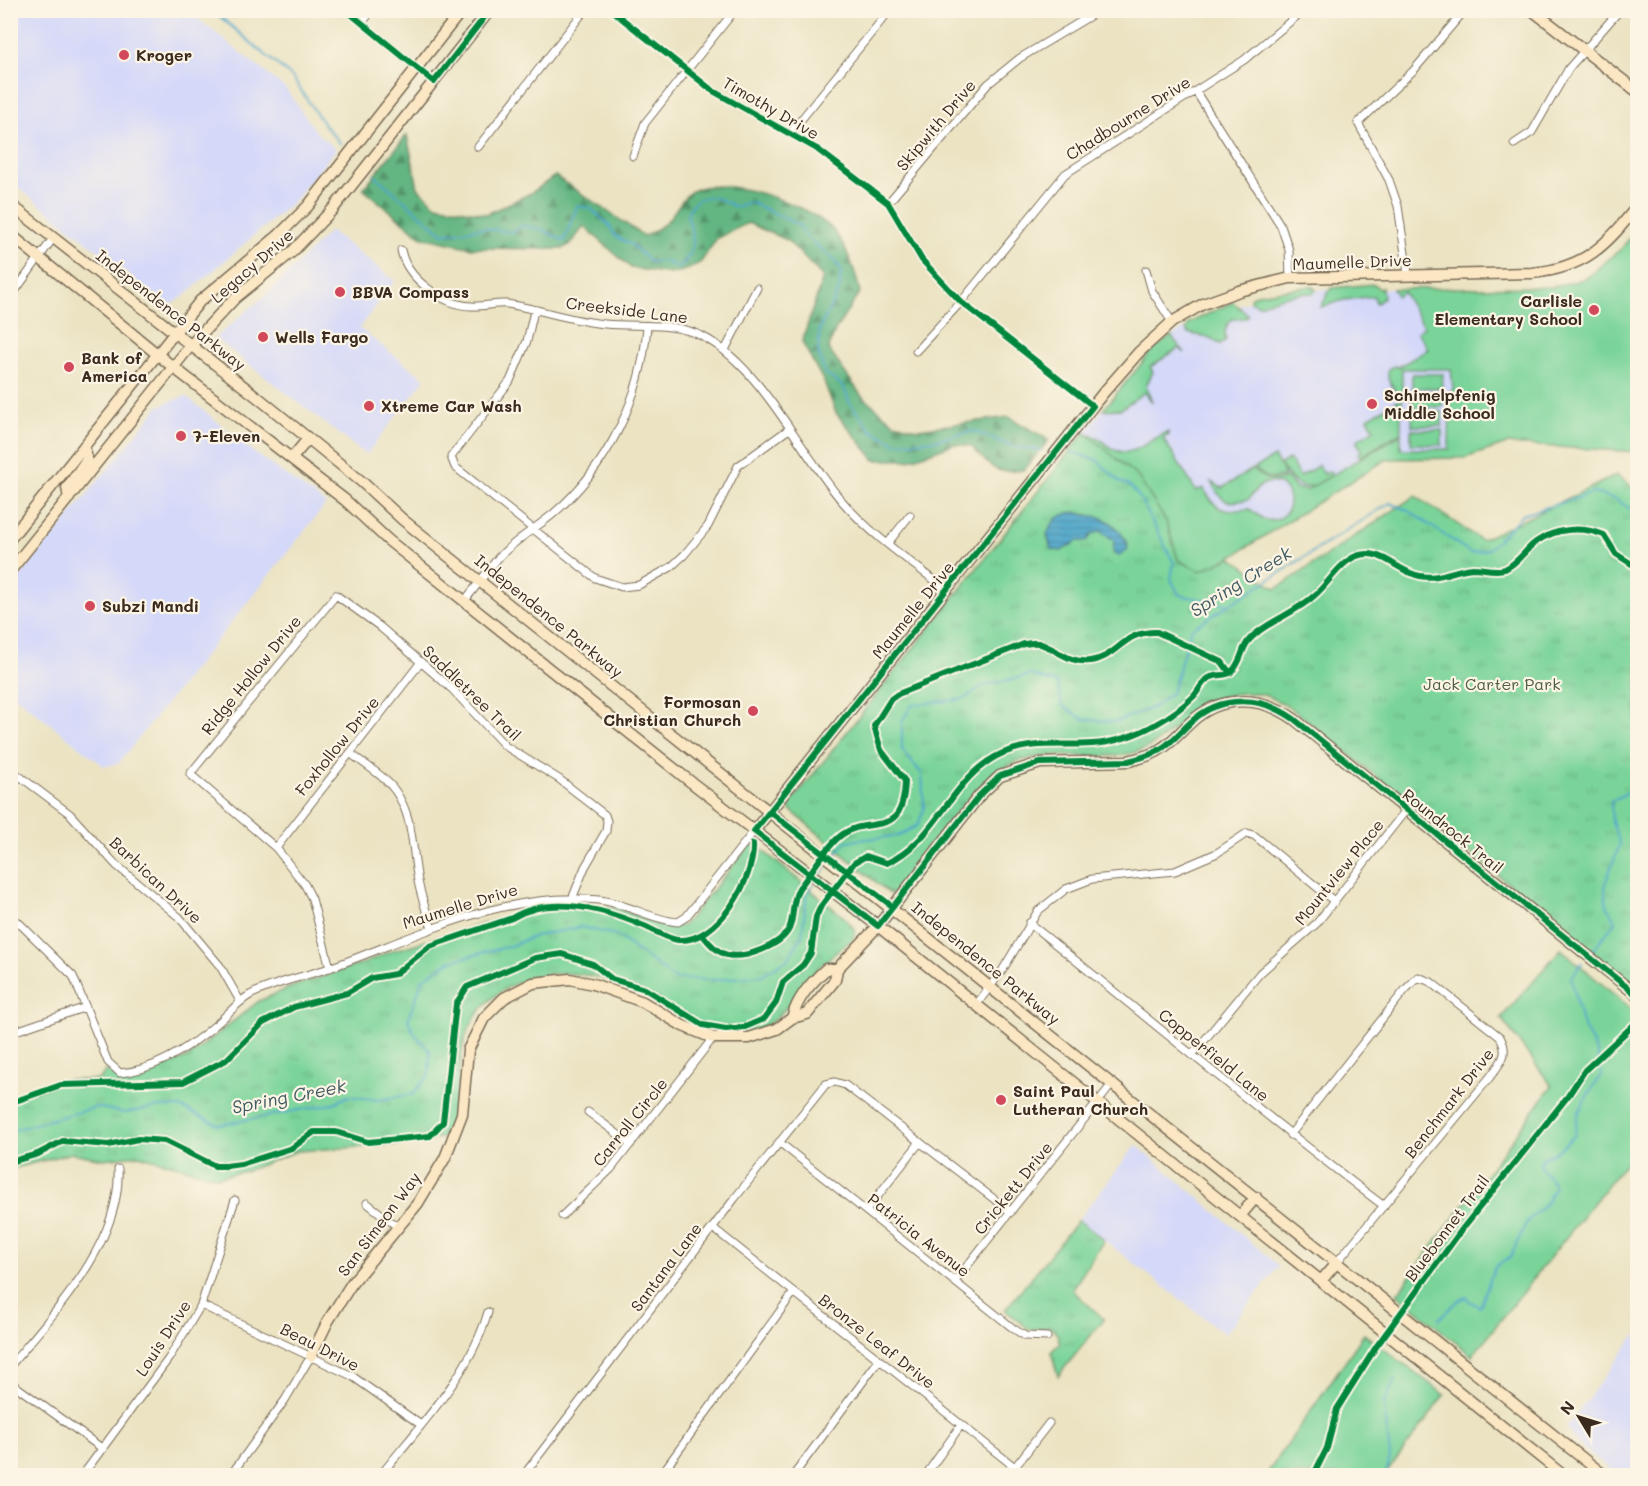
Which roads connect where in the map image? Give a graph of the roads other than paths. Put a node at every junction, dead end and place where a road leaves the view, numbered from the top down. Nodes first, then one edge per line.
1 (346, 10) edge
2 (372, 10) edge
3 (462, 10) edge
4 (490, 10) edge
5 (585, 10) edge
6 (611, 10) edge
7 (735, 10) edge
8 (890, 10) edge
9 (1100, 10) edge
10 (1304, 10) edge
11 (1465, 10) edge
12 (1532, 10) edge
13 (1620, 10) edge
14 (362, 23) junction
15 (1584, 50) junction
16 (417, 67) junction
17 (686, 70) junction
18 (434, 82) junction
19 (1196, 92) junction
20 (1638, 92) edge
21 (791, 132) junction
22 (1514, 144) dead end
23 (478, 147) dead end
24 (633, 156) dead end
25 (888, 203) junction
26 (10, 204) edge
27 (1638, 205) edge
28 (10, 234) edge
29 (279, 235) junction
30 (54, 237) junction
31 (401, 250) dead end
32 (293, 251) junction
33 (42, 258) junction
34 (1146, 270) dead end
35 (1408, 274) junction
36 (1290, 278) junction
37 (757, 288) dead end
38 (10, 298) edge
39 (961, 302) junction
40 (534, 311) junction
41 (1172, 322) junction
42 (647, 326) junction
43 (174, 332) junction
44 (190, 345) junction
45 (725, 350) junction
46 (916, 351) dead end
47 (159, 353) junction
48 (173, 367) junction
49 (1093, 406) junction
50 (789, 429) junction
51 (309, 439) junction
52 (84, 446) junction
53 (292, 458) junction
54 (69, 498) junction
55 (910, 515) dead end
56 (532, 529) junction
57 (13, 535) edge
58 (888, 543) junction
59 (33, 544) junction
60 (10, 572) edge
61 (481, 581) junction
62 (946, 589) junction
63 (336, 596) joint
64 (465, 600) junction
65 (421, 662) junction
66 (1245, 701) joint
67 (350, 753) junction
68 (10, 769) edge
69 (1406, 810) junction
70 (770, 812) junction
71 (754, 831) junction
72 (276, 848) junction
73 (572, 899) junction
74 (1335, 902) junction
75 (893, 908) junction
76 (10, 914) edge
77 (1029, 923) junction
78 (878, 926) junction
79 (432, 929) junction
80 (330, 968) junction
81 (837, 969) junction
82 (991, 986) junction
83 (1638, 996) edge
84 (240, 1001) junction
85 (976, 1005) junction
86 (86, 1007) junction
87 (792, 1018) junction
88 (10, 1033) edge
89 (713, 1038) junction
90 (1193, 1054) junction
91 (1113, 1083) junction
92 (1098, 1103) junction
93 (588, 1112) dead end
94 (1290, 1135) junction
95 (779, 1142) junction
96 (920, 1142) junction
97 (632, 1144) junction
98 (118, 1169) dead end
99 (1256, 1197) junction
100 (235, 1200) dead end
101 (367, 1203) dead end
102 (1384, 1206) junction
103 (866, 1211) junction
104 (1011, 1212) junction
105 (562, 1216) dead end
106 (1240, 1216) junction
107 (399, 1228) junction
108 (713, 1228) junction
109 (1337, 1262) junction
110 (955, 1281) junction
111 (1321, 1281) junction
112 (794, 1292) junction
113 (201, 1305) junction
114 (488, 1312) dead end
115 (1047, 1337) dead end
116 (311, 1356) junction
117 (879, 1359) junction
118 (10, 1366) edge
119 (10, 1382) edge
120 (1049, 1423) dead end
121 (421, 1425) junction
122 (961, 1425) junction
123 (103, 1449) junction
124 (1015, 1467) junction
125 (82, 1476) edge
126 (230, 1476) edge
127 (380, 1476) edge
128 (523, 1476) edge
129 (660, 1476) edge
130 (793, 1476) edge
131 (925, 1476) edge
132 (1026, 1476) edge
133 (1564, 1476) edge
134 (1605, 1476) edge

1 - 14 street
2 - 14 street
3 - 16 main road, Legacy Drive
4 - 18 main road, Legacy Drive
5 - 23 street
6 - 17 street, Timothy Drive
7 - 17 street
8 - 21 street
9 - 25 street, Skipwith Drive
10 - 19 street, Chadbourne Drive
11 - 35 street
12 - 15 main road
13 - 15 street
14 - 16 street
15 - 20 main road
15 - 22 street
16 - 18 street
16 - 29 main road, Legacy Drive
17 - 21 street, Timothy Drive
17 - 24 street
18 - 32 main road, Legacy Drive
19 - 36 street
19 - 39 street, Chadbourne Drive
21 - 25 street, Timothy Drive
25 - 39 street, Timothy Drive
26 - 30 main road, Independence Parkway
27 - 35 main road, Maumelle Drive
28 - 33 main road
29 - 32 main road
29 - 43 main road, Legacy Drive
30 - 33 street
30 - 43 main road, Independence Parkway
31 - 40 street, Creekside Lane
32 - 44 main road, Legacy Drive
33 - 38 street
33 - 47 main road
34 - 41 street
35 - 36 main road, Maumelle Drive
36 - 41 main road, Maumelle Drive
37 - 45 street
39 - 46 street, Chadbourne Drive
39 - 49 street, Timothy Drive
40 - 42 street, Creekside Lane
40 - 56 street
41 - 49 main road, Maumelle Drive
42 - 45 street, Creekside Lane
42 - 56 street
43 - 44 main road, Independence Parkway
43 - 47 main road, Legacy Drive
44 - 48 main road, Legacy Drive
44 - 51 main road, Independence Parkway
45 - 50 street, Creekside Lane
47 - 48 main road
47 - 52 main road, Legacy Drive
48 - 53 main road
48 - 54 main road, Legacy Drive
49 - 62 main road, Maumelle Drive
50 - 56 street
50 - 58 street, Creekside Lane
51 - 53 main road
51 - 61 main road, Independence Parkway
52 - 54 main road
52 - 57 main road, Legacy Drive
53 - 64 main road
54 - 59 main road, Legacy Drive
55 - 58 street
56 - 61 street
57 - 59 main road
58 - 62 street, Creekside Lane
59 - 60 main road, Legacy Drive
61 - 64 street
61 - 70 main road, Independence Parkway
62 - 70 main road, Maumelle Drive
63 - 65 street, Saddletree Trail
63 - 72 street, Ridge Hollow Drive
64 - 71 main road
65 - 67 street, Foxhollow Drive
65 - 73 street, Saddletree Trail
66 - 69 main road, Roundrock Trail
66 - 75 main road, San Simeon Way
67 - 72 street, Foxhollow Drive
67 - 79 street
68 - 84 street, Barbican Drive
69 - 74 street, Mountview Place
69 - 83 main road, Roundrock Trail
70 - 71 main road, Maumelle Drive
70 - 75 main road, Independence Parkway
71 - 73 street, Maumelle Drive
71 - 78 main road
72 - 80 street
73 - 79 street, Maumelle Drive
74 - 77 street
74 - 90 street, Mountview Place
75 - 78 main road, San Simeon Way
75 - 82 main road, Independence Parkway
76 - 86 street
77 - 82 street
77 - 90 street, Copperfield Lane
78 - 81 main road, San Simeon Way
78 - 85 main road
79 - 80 street, Maumelle Drive
80 - 84 street, Maumelle Drive
81 - 87 main road, San Simeon Way
81 - 87 main road, San Simeon Way
82 - 85 street
82 - 91 main road, Independence Parkway
84 - 86 street, Maumelle Drive
85 - 92 main road
86 - 88 street
87 - 89 main road, San Simeon Way
89 - 97 street, Carroll Circle
89 - 107 main road, San Simeon Way
90 - 94 street, Copperfield Lane
91 - 92 street, Crickett Drive
91 - 99 main road, Independence Parkway
92 - 104 street, Crickett Drive
92 - 106 main road
93 - 97 street
94 - 102 street, Copperfield Lane
94 - 102 street, Benchmark Drive
95 - 96 street, Santana Lane
95 - 103 street, Patricia Avenue
95 - 108 street, Santana Lane
96 - 103 street
96 - 104 street
97 - 105 street, Carroll Circle
98 - 118 street
99 - 106 main road
99 - 109 main road, Independence Parkway
100 - 113 street, Louis Drive
101 - 107 street
102 - 109 street, Benchmark Drive
103 - 110 street, Patricia Avenue
104 - 110 street, Crickett Drive
106 - 111 main road
107 - 116 main road, San Simeon Way
108 - 112 street, Bronze Leaf Drive
108 - 128 street, Santana Lane
109 - 111 main road
109 - 134 main road, Independence Parkway
110 - 115 street, Patricia Avenue
111 - 133 main road
112 - 117 street, Bronze Leaf Drive
112 - 129 street
113 - 116 street, Beau Drive
113 - 123 street, Louis Drive
114 - 121 street
116 - 121 street, Beau Drive
116 - 126 street, San Simeon Way
117 - 122 street, Bronze Leaf Drive
117 - 130 street
119 - 123 street
120 - 124 street
121 - 127 street
122 - 124 street, Bronze Leaf Drive
122 - 131 street
123 - 125 street, Louis Drive
124 - 132 street, Bronze Leaf Drive

